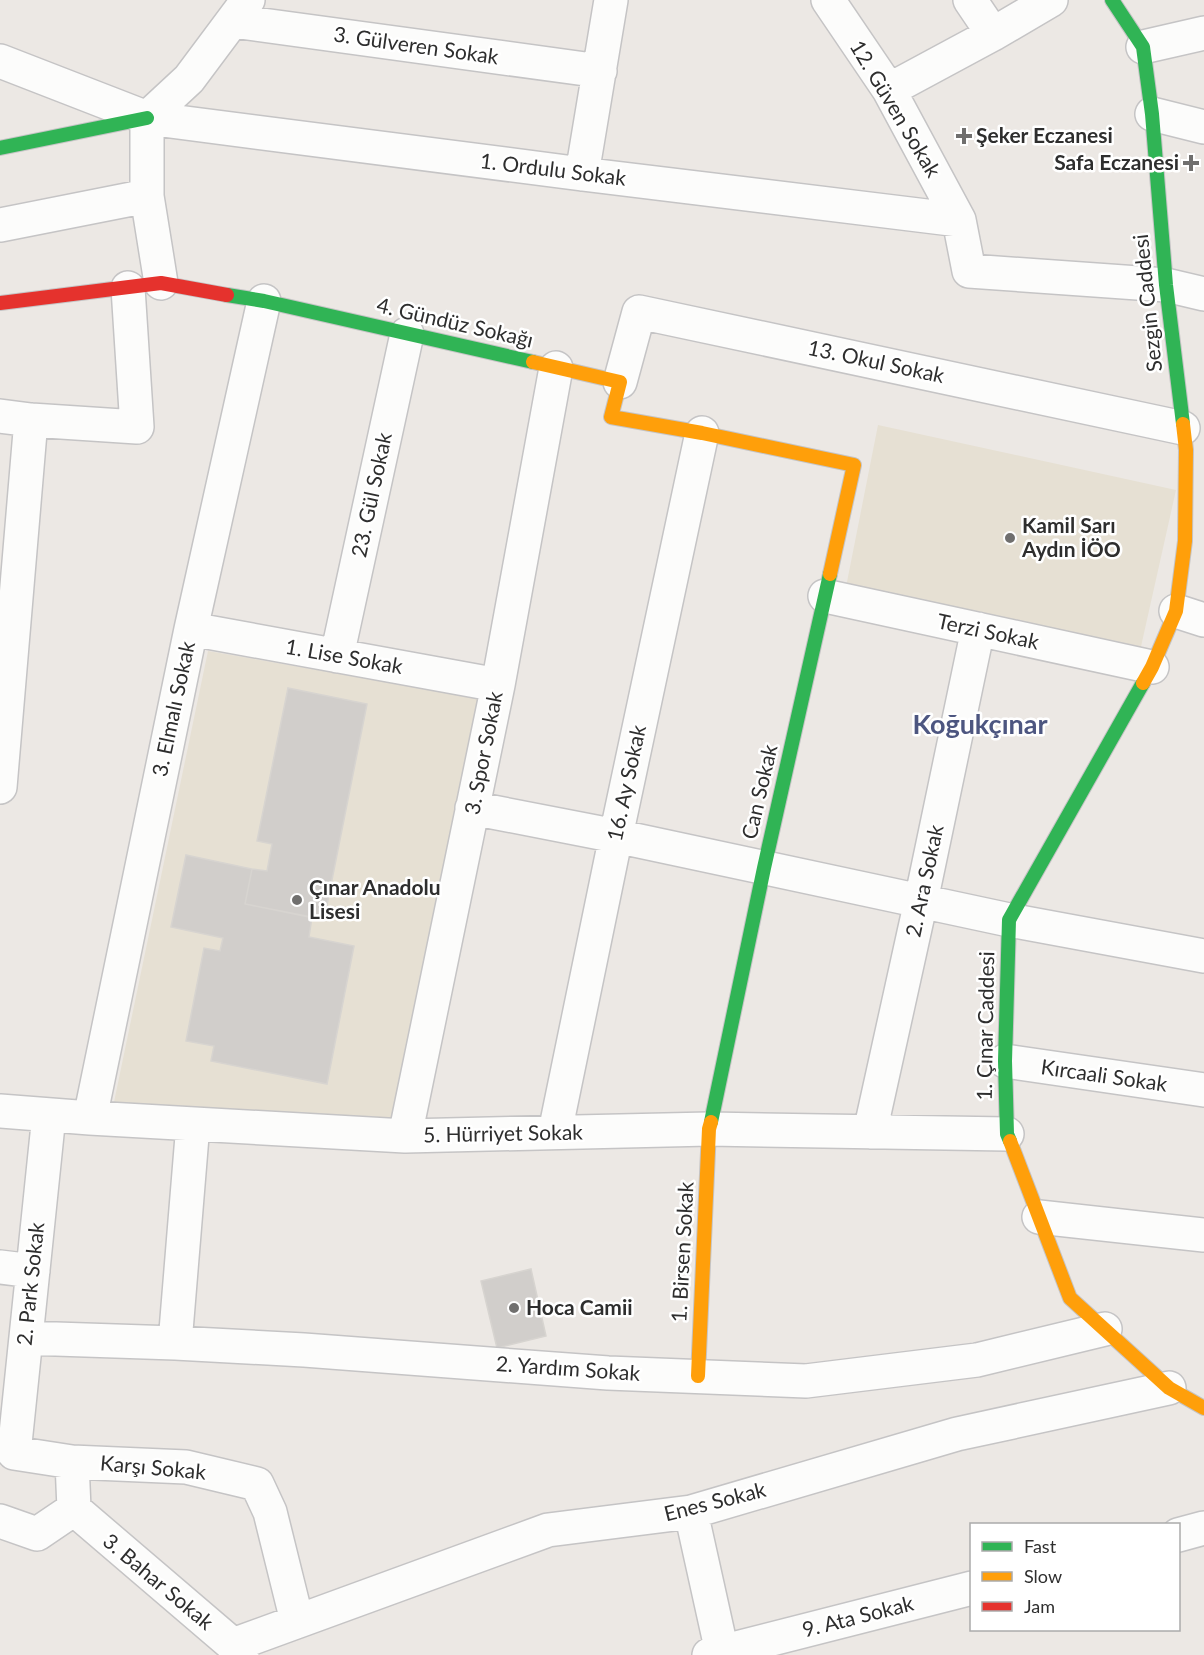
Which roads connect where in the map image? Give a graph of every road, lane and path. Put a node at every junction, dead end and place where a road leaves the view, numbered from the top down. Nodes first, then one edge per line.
1 (611, 0) edge
2 (828, 0) edge
3 (970, 0) edge
4 (1051, 0) edge
5 (1112, 0) edge
6 (241, 11) edge
7 (1204, 33) edge
8 (993, 34) junction
9 (1143, 47) junction
10 (0, 62) edge
11 (600, 71) junction
12 (889, 90) junction
13 (1152, 114) junction
14 (147, 118) junction
15 (1204, 126) edge
16 (0, 148) edge
17 (582, 174) junction
18 (147, 196) junction
19 (959, 220) junction
20 (0, 225) edge
21 (161, 283) junction
22 (1166, 285) junction
23 (128, 288) junction
24 (1204, 294) edge
25 (264, 301) junction
26 (0, 303) edge
27 (407, 334) junction
28 (556, 368) junction
29 (620, 382) junction
30 (16, 418) edge
31 (702, 433) junction
32 (1191, 444) edge
33 (825, 596) junction
34 (1190, 616) edge
35 (191, 629) junction
36 (978, 629) junction
37 (337, 656) junction
38 (1152, 668) junction
39 (498, 685) junction
40 (0, 787) edge
41 (472, 808) junction
42 (616, 836) junction
43 (764, 868) junction
44 (921, 901) junction
45 (1009, 920) junction
46 (1204, 956) edge
47 (1005, 1061) junction
48 (1204, 1090) edge
49 (0, 1111) edge
50 (50, 1115) junction
51 (90, 1118) junction
52 (193, 1125) junction
53 (709, 1129) junction
54 (555, 1132) junction
55 (870, 1132) junction
56 (1007, 1134) junction
57 (405, 1136) junction
58 (1039, 1217) junction
59 (1204, 1235) edge
60 (0, 1267) edge
61 (33, 1271) junction
62 (1105, 1329) junction
63 (26, 1338) junction
64 (175, 1343) junction
65 (698, 1376) junction
66 (1169, 1388) junction
67 (1204, 1408) edge
68 (14, 1453) joint
69 (72, 1462) junction
70 (74, 1509) junction
71 (691, 1512) junction
72 (0, 1521) edge
73 (1204, 1528) edge
74 (1180, 1535) edge
75 (970, 1589) edge
76 (297, 1621) junction
77 (237, 1650) edge
78 (716, 1653) edge

1 - 11 street
2 - 12 street, 12. Güven Sokak
3 - 8 street
4 - 8 street
5 - 9 street, Sezgin Caddesi
6 - 11 street, 3. Gülveren Sokak
6 - 14 street
7 - 9 street
8 - 12 street
9 - 13 street, Sezgin Caddesi
10 - 14 street, 1. Ordulu Sokak
11 - 17 street
12 - 19 street, 12. Güven Sokak
13 - 15 street
13 - 22 street, Sezgin Caddesi
14 - 16 street
14 - 17 street, 1. Ordulu Sokak
14 - 18 street
17 - 19 street, 1. Ordulu Sokak
18 - 20 street
18 - 21 street
19 - 22 street, 12. Güven Sokak
21 - 23 street, 4. Gündüz Sokağı
21 - 25 street, 4. Gündüz Sokağı
22 - 24 street
22 - 32 street, Sezgin Caddesi
23 - 26 street, 4. Gündüz Sokağı
23 - 30 street
25 - 27 street, 4. Gündüz Sokağı
25 - 35 street, 3. Elmalı Sokak
27 - 28 street, 4. Gündüz Sokağı
27 - 37 street, 23. Gül Sokak
28 - 29 street, 4. Gündüz Sokağı
28 - 39 street, 3. Spor Sokak
29 - 31 street
29 - 32 street, 13. Okul Sokak
30 - 40 street
31 - 33 street, Can Sokak
31 - 42 street, 16. Ay Sokak
32 - 34 street, Sezgin Caddesi
33 - 36 street, Terzi Sokak
33 - 43 street, Can Sokak
34 - 38 street, 1. Çınar Caddesi
35 - 37 street, 1. Lise Sokak
35 - 51 street, 3. Elmalı Sokak
36 - 38 street, Terzi Sokak
36 - 44 street, 2. Ara Sokak
37 - 39 street, 1. Lise Sokak
38 - 45 street, 1. Çınar Caddesi
39 - 41 street, 3. Spor Sokak
41 - 42 street
41 - 57 street, 3. Spor Sokak
42 - 43 street
42 - 54 street, 16. Ay Sokak
43 - 44 street
43 - 53 street, Can Sokak
44 - 45 street
44 - 55 street, 2. Ara Sokak
45 - 46 street
45 - 47 street, 1. Çınar Caddesi
47 - 48 street, Kırcaali Sokak
47 - 56 street, 1. Çınar Caddesi
49 - 50 street, 5. Hürriyet Sokak
50 - 51 street, 5. Hürriyet Sokak
50 - 61 street, 2. Park Sokak
51 - 52 street, 5. Hürriyet Sokak
52 - 57 street, 5. Hürriyet Sokak
52 - 64 street
53 - 54 street, 5. Hürriyet Sokak
53 - 55 street, 5. Hürriyet Sokak
53 - 65 street, 1. Birsen Sokak
54 - 57 street, 5. Hürriyet Sokak
55 - 56 street, 5. Hürriyet Sokak
56 - 58 street, 1. Çınar Caddesi
58 - 59 street
58 - 62 street, 1. Çınar Caddesi
60 - 61 street
61 - 63 street, 2. Park Sokak
62 - 65 street, 2. Yardım Sokak
62 - 66 street, 1. Çınar Caddesi
63 - 64 street, 2. Yardım Sokak
63 - 68 street, 2. Park Sokak
64 - 65 street, 2. Yardım Sokak
66 - 67 street, 1. Çınar Caddesi
66 - 71 street, Enes Sokak
68 - 69 street, Karşı Sokak
69 - 70 street
69 - 76 street, Karşı Sokak
70 - 72 street
70 - 77 street, 3. Bahar Sokak
71 - 76 street, Enes Sokak
71 - 78 street
73 - 74 street
75 - 78 street, 9. Ata Sokak
76 - 77 street, Enes Sokak

